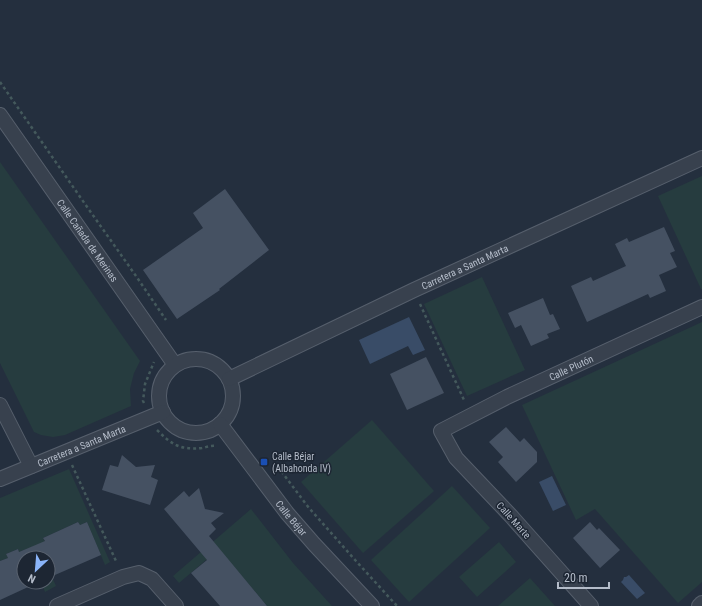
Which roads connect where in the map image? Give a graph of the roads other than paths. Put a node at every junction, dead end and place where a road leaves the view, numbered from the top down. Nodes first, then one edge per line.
1 (0, 115) edge
2 (702, 158) edge
3 (702, 307) edge
4 (175, 365) junction
5 (229, 379) junction
6 (0, 405) edge
7 (163, 412) junction
8 (220, 424) junction
9 (441, 431) joint
10 (31, 466) junction
11 (0, 479) edge
12 (702, 603) edge
13 (57, 606) edge
14 (176, 606) edge
15 (372, 606) edge
16 (591, 606) edge
17 (699, 606) edge

1 - 4 street, Calle Cañada de Merinas
2 - 5 street, Carretera a Santa Marta
3 - 9 street, Calle Plutón
4 - 5 street
4 - 7 street
5 - 8 street
6 - 10 street
7 - 8 street
7 - 10 street, Carretera a Santa Marta
8 - 15 street, Calle Béjar
9 - 16 street, Calle Marte
10 - 11 street, Carretera a Santa Marta
12 - 17 street
13 - 14 street

